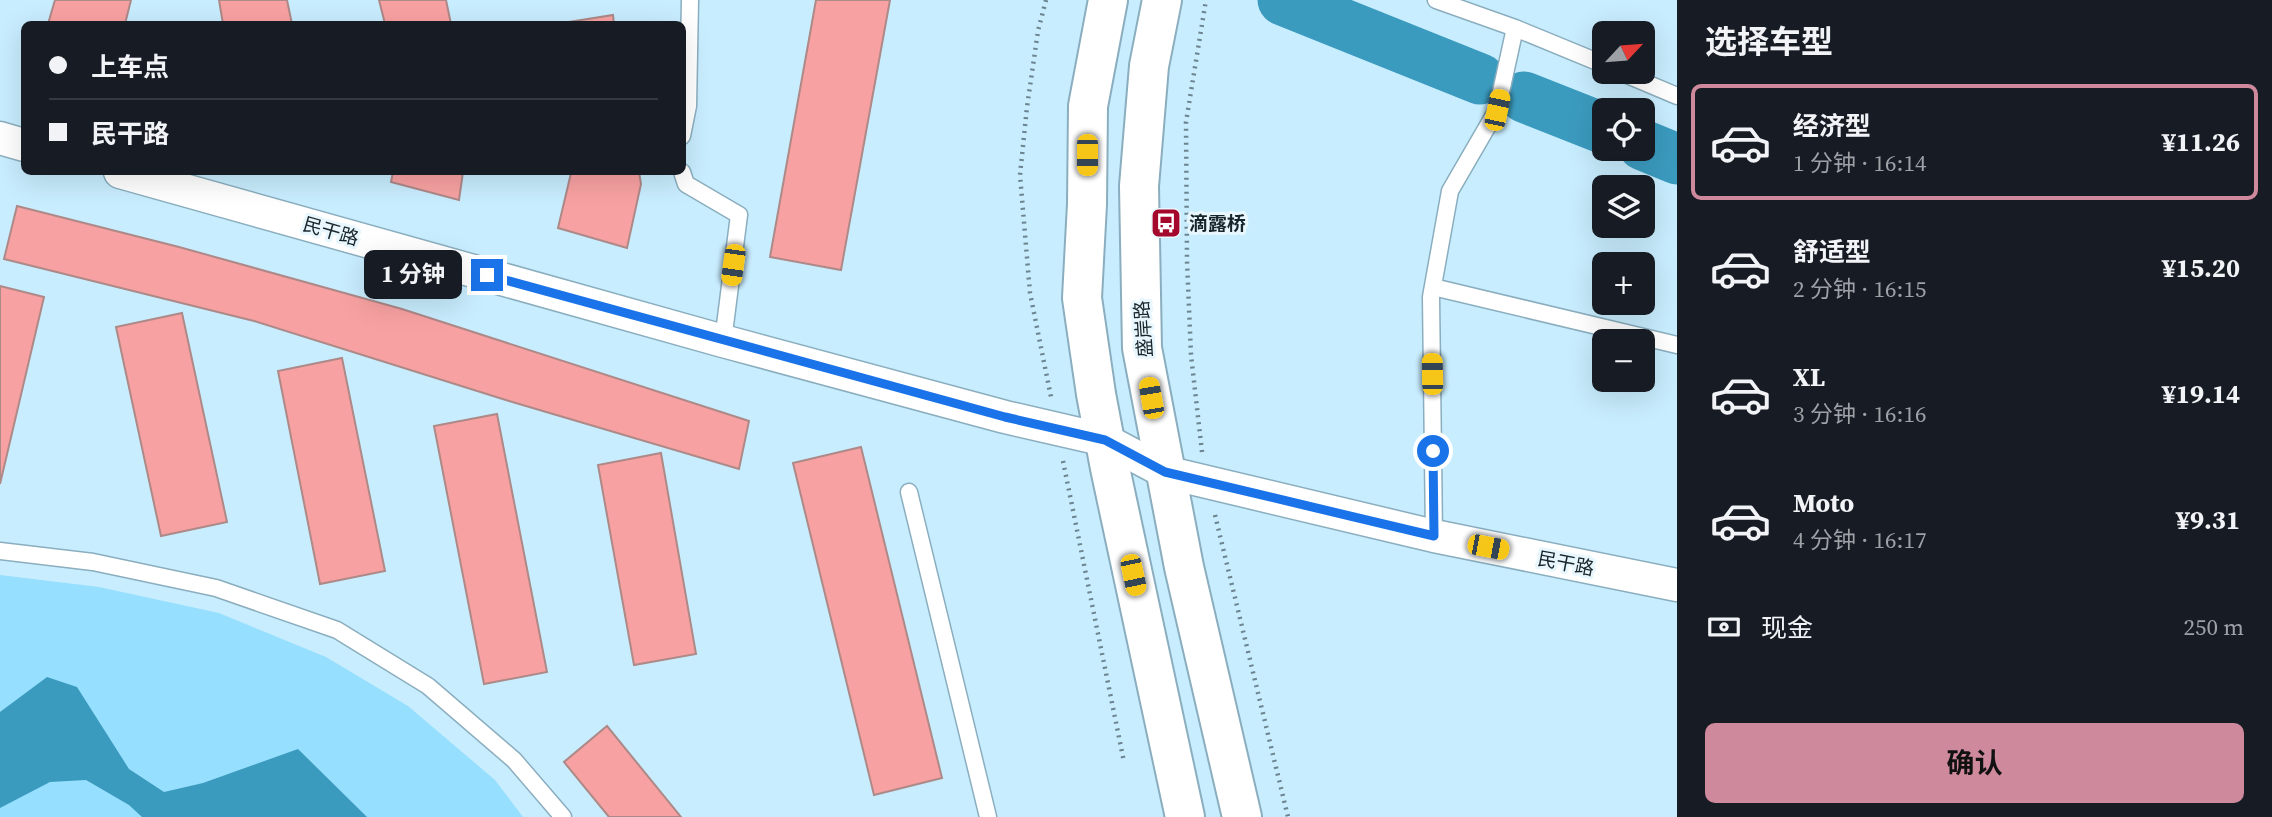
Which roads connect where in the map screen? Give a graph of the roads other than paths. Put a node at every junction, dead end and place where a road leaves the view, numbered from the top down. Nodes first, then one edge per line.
1 (690, 0) edge
2 (1108, 0) edge
3 (1161, 0) edge
4 (1436, 0) edge
5 (1515, 28) junction
6 (1592, 60) edge
7 (1648, 84) edge
8 (1677, 96) edge
9 (686, 116) edge
10 (0, 138) edge
11 (21, 144) edge
12 (131, 175) edge
13 (683, 175) edge
14 (1433, 287) junction
15 (723, 341) junction
16 (1677, 345) edge
17 (1105, 440) junction
18 (1165, 472) junction
19 (909, 492) dead end
20 (1434, 536) junction
21 (0, 551) edge
22 (1677, 585) edge
23 (563, 817) edge
24 (988, 817) edge
25 (1185, 817) edge
26 (1242, 817) edge

1 - 9 lane
2 - 17 main road
3 - 18 main road, 盛岸路
4 - 5 lane
5 - 6 lane
5 - 14 lane
7 - 8 lane
10 - 11 street
12 - 15 street, 民干路
13 - 15 lane
14 - 16 lane
14 - 20 lane
15 - 17 street, 民干路
17 - 18 street, 民干路
17 - 25 main road
18 - 20 street, 民干路
18 - 26 main road, 盛岸路
19 - 24 lane
20 - 22 street, 民干路
21 - 23 lane

